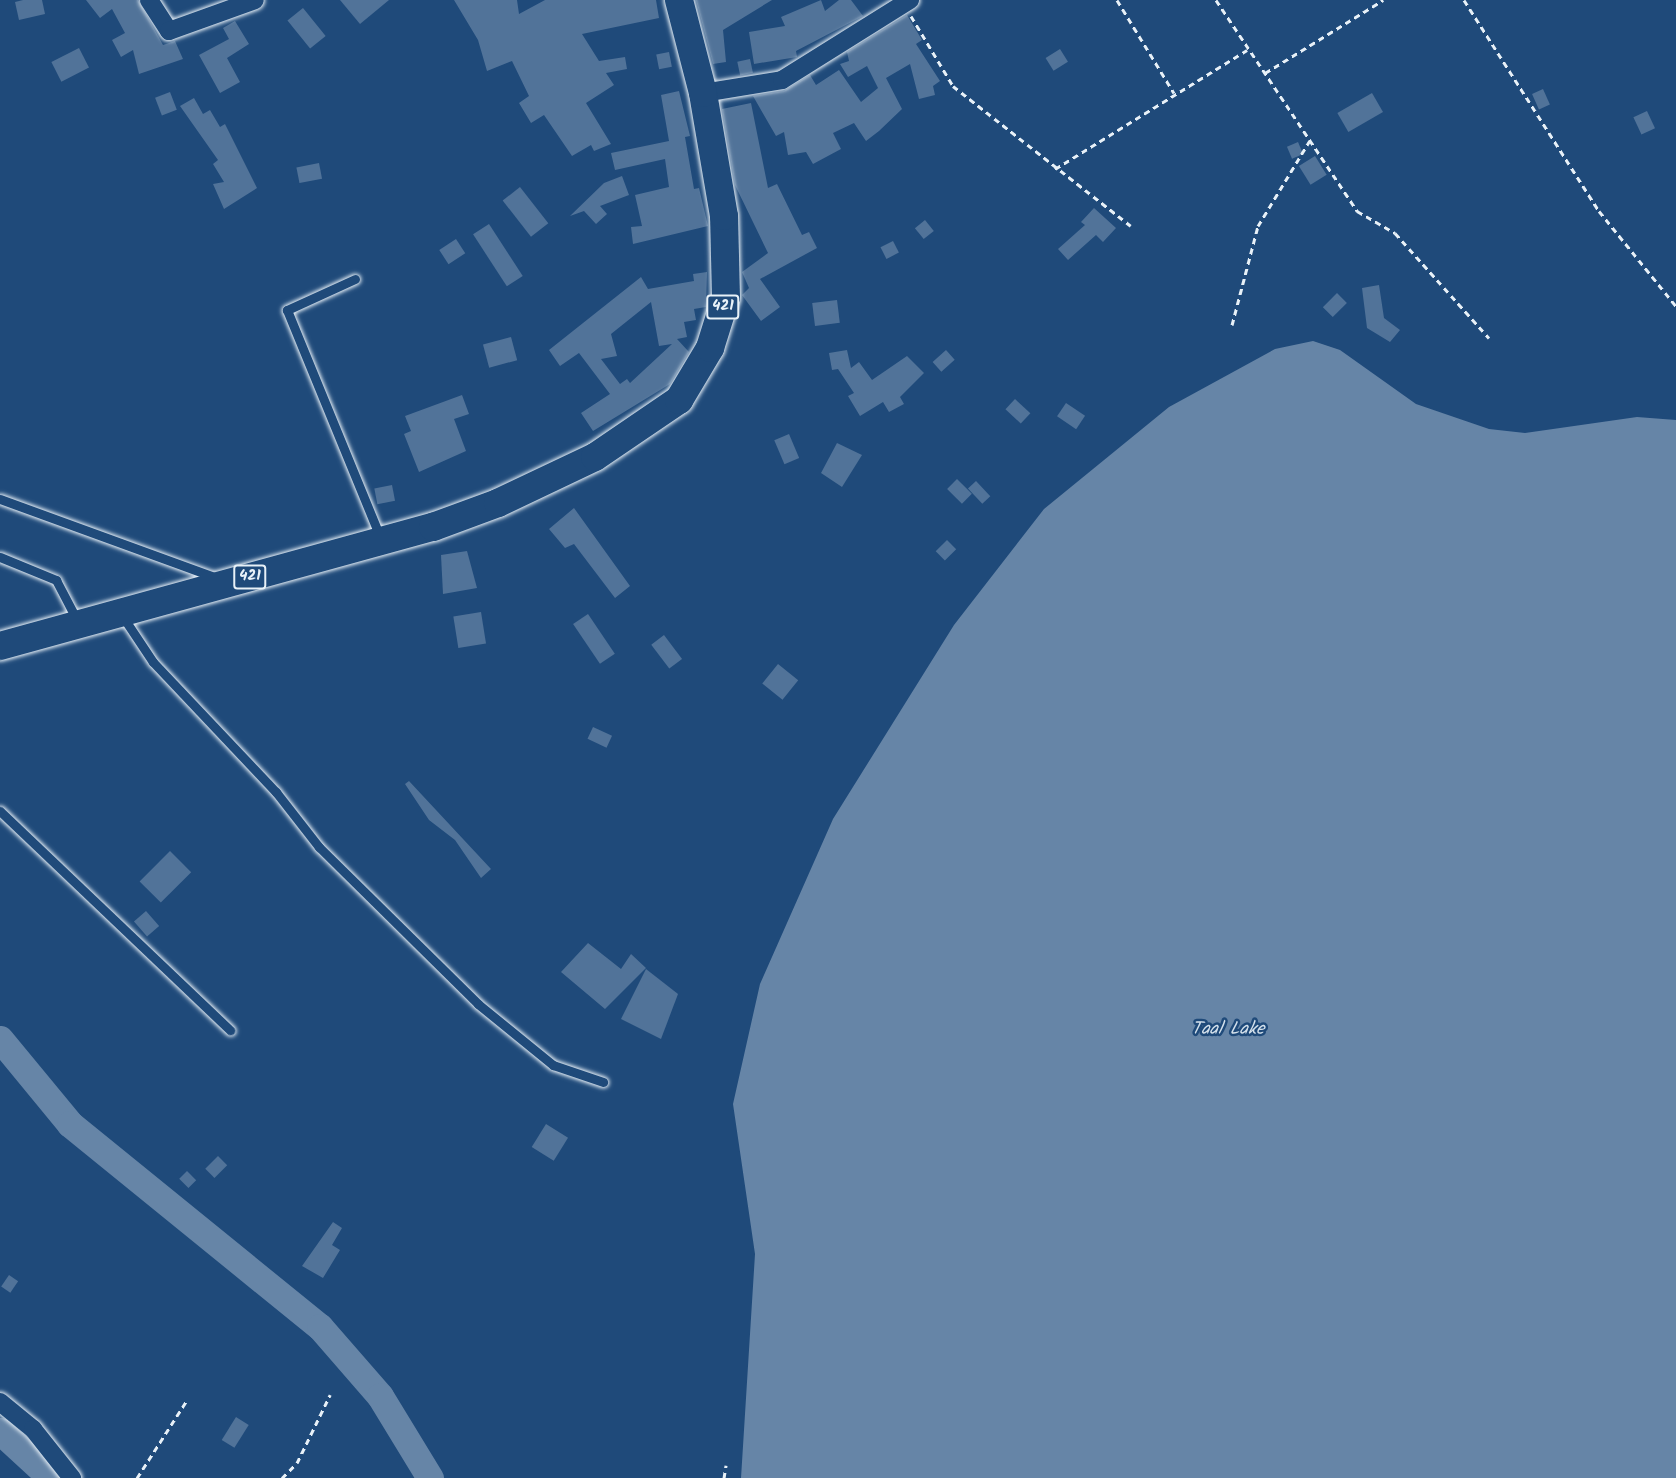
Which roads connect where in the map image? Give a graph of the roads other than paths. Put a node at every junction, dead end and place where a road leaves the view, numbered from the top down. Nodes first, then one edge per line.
1 (149, 0) edge
2 (255, 0) edge
3 (679, 0) edge
4 (907, 2) edge
5 (703, 93) junction
6 (355, 279) dead end
7 (0, 499) edge
8 (382, 541) junction
9 (0, 557) edge
10 (231, 582) junction
11 (120, 613) junction
12 (80, 624) junction
13 (0, 646) edge
14 (0, 811) edge
15 (230, 1030) dead end
16 (603, 1082) dead end
17 (0, 1402) edge
18 (72, 1478) edge

1 - 2 street
3 - 5 main road, 421
4 - 5 street
5 - 8 main road, 421
6 - 8 lane
7 - 10 lane
8 - 10 main road, 421
9 - 12 lane
10 - 11 main road, 421
11 - 12 main road, 421
11 - 16 lane
12 - 13 main road, 421
14 - 15 lane
17 - 18 street

